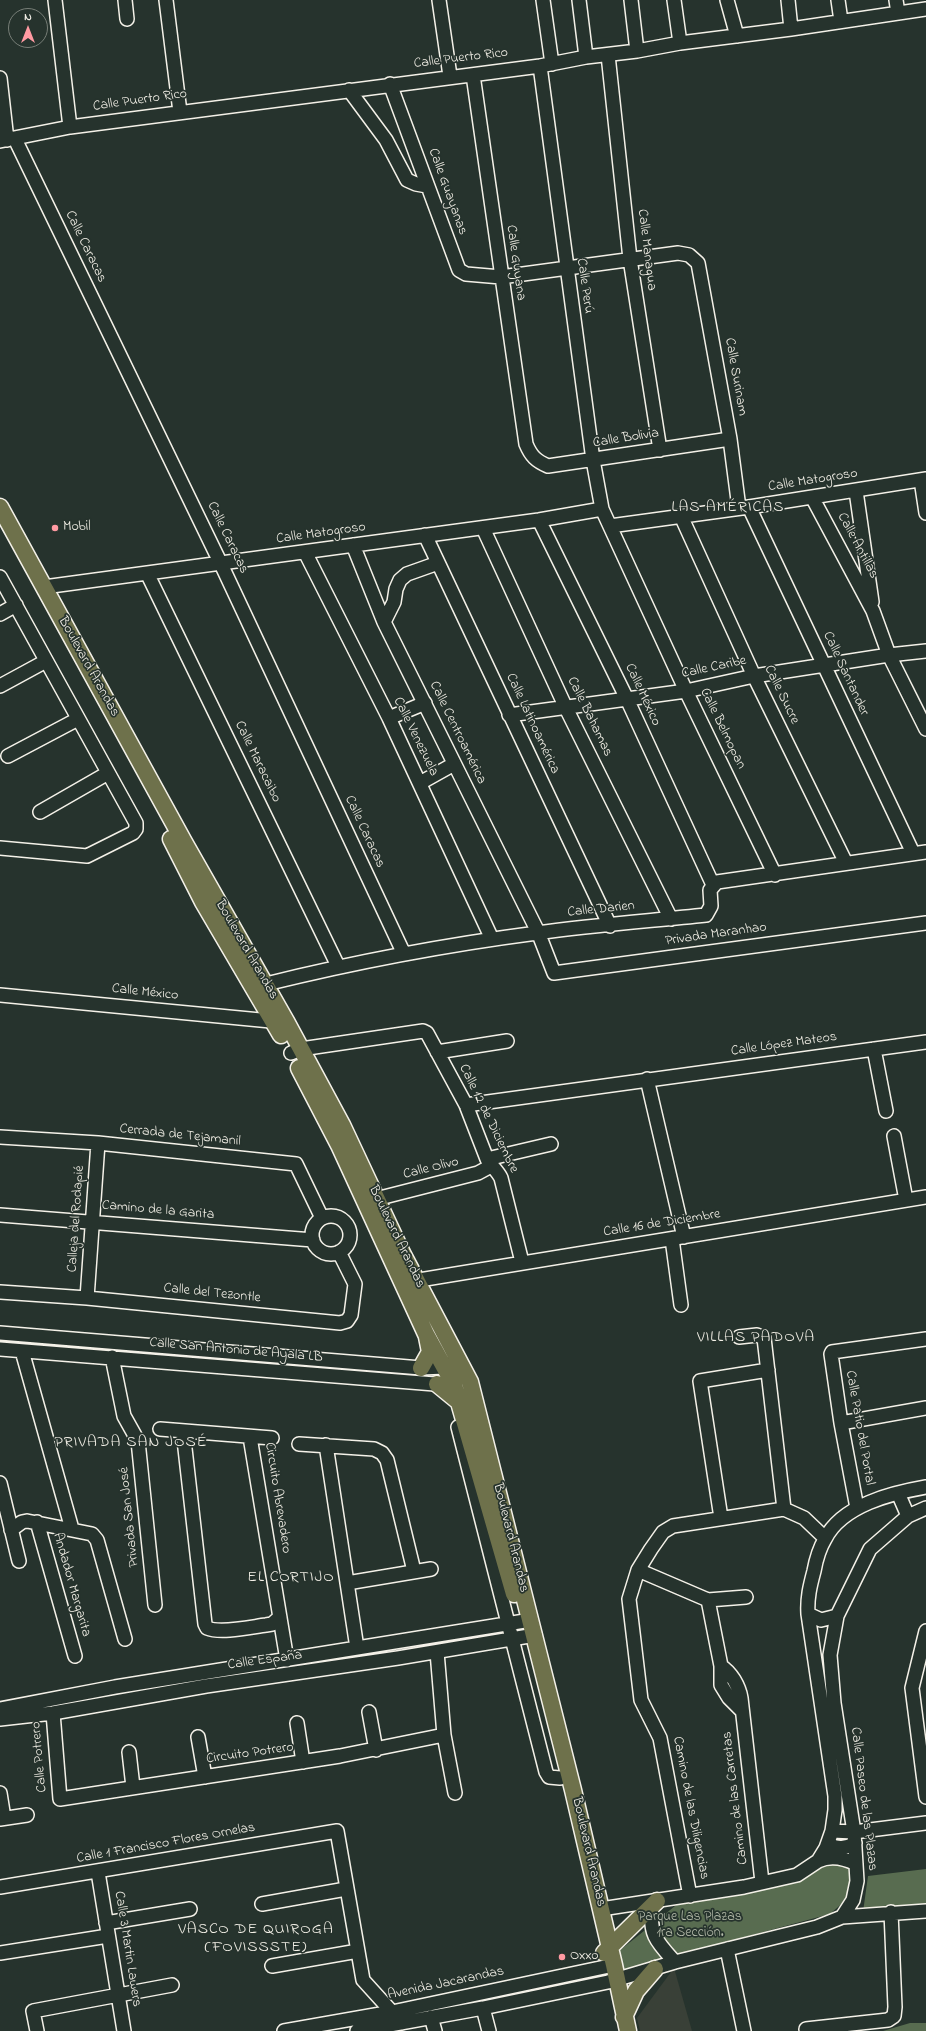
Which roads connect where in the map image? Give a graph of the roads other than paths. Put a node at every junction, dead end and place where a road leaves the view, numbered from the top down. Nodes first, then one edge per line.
1 (55, 0) edge
2 (125, 0) edge
3 (166, 0) edge
4 (439, 0) edge
5 (544, 0) edge
6 (579, 0) edge
7 (631, 0) edge
8 (674, 0) edge
9 (727, 0) edge
10 (788, 0) edge
11 (838, 0) edge
12 (897, 6) edge
13 (926, 9) edge
14 (127, 19) dead end
15 (841, 21) junction
16 (791, 29) junction
17 (737, 36) junction
18 (680, 43) junction
19 (637, 51) junction
20 (608, 55) junction
21 (586, 57) junction
22 (546, 65) junction
23 (472, 74) junction
24 (450, 76) junction
25 (0, 78) edge
26 (390, 84) junction
27 (349, 90) junction
28 (180, 112) junction
29 (70, 127) junction
30 (7, 140) edge
31 (427, 186) junction
32 (630, 259) junction
33 (566, 269) junction
34 (501, 277) junction
35 (730, 439) junction
36 (660, 450) junction
37 (531, 455) joint
38 (593, 460) junction
39 (923, 480) edge
40 (856, 491) junction
41 (812, 497) junction
42 (744, 508) junction
43 (602, 509) junction
44 (926, 513) edge
45 (681, 516) junction
46 (2, 520) edge
47 (538, 520) junction
48 (610, 526) junction
49 (483, 528) junction
50 (425, 535) junction
51 (353, 545) junction
52 (305, 552) junction
53 (438, 563) junction
54 (221, 564) junction
55 (147, 573) junction
56 (0, 577) edge
57 (44, 587) junction
58 (16, 605) junction
59 (873, 611) junction
60 (0, 614) edge
61 (384, 622) junction
62 (926, 651) edge
63 (889, 655) junction
64 (46, 660) junction
65 (822, 664) junction
66 (754, 676) junction
67 (0, 686) edge
68 (686, 691) junction
69 (627, 699) junction
70 (425, 703) junction
71 (566, 708) junction
72 (509, 715) junction
73 (389, 718) junction
74 (78, 719) junction
75 (926, 729) edge
76 (8, 756) dead end
77 (454, 764) junction
78 (108, 773) junction
79 (420, 783) junction
80 (40, 812) dead end
81 (0, 848) edge
82 (926, 852) edge
83 (913, 853) junction
84 (846, 863) junction
85 (775, 875) junction
86 (712, 885) junction
87 (207, 896) junction
88 (672, 919) junction
89 (926, 923) edge
90 (610, 926) junction
91 (538, 932) junction
92 (492, 939) junction
93 (404, 954) junction
94 (338, 966) junction
95 (260, 986) junction
96 (0, 995) edge
97 (281, 1022) junction
98 (507, 1041) dead end
99 (926, 1042) edge
100 (874, 1049) junction
101 (296, 1051) junction
102 (437, 1052) junction
103 (647, 1079) junction
104 (466, 1105) junction
105 (886, 1110) dead end
106 (0, 1136) edge
107 (894, 1136) dead end
108 (98, 1143) junction
109 (551, 1144) dead end
110 (489, 1162) junction
111 (926, 1197) edge
112 (376, 1199) junction
113 (906, 1200) junction
114 (0, 1215) edge
115 (322, 1218) junction
116 (92, 1221) junction
117 (678, 1238) junction
118 (313, 1240) junction
119 (339, 1252) junction
120 (522, 1262) junction
121 (410, 1281) junction
122 (0, 1292) edge
123 (87, 1298) junction
124 (681, 1306) dead end
125 (0, 1333) edge
126 (426, 1334) junction
127 (739, 1337) dead end
128 (63, 1338) junction
129 (926, 1339) edge
130 (150, 1346) junction
131 (0, 1349) edge
132 (22, 1351) junction
133 (62, 1354) junction
134 (112, 1358) junction
135 (149, 1360) junction
136 (460, 1361) junction
137 (445, 1367) junction
138 (420, 1368) junction
139 (768, 1370) junction
140 (470, 1382) junction
141 (437, 1384) joint
142 (454, 1394) junction
143 (926, 1408) edge
144 (841, 1423) junction
145 (160, 1429) dead end
146 (183, 1431) junction
147 (250, 1437) junction
148 (272, 1438) dead end
149 (299, 1444) dead end
150 (326, 1445) junction
151 (473, 1448) junction
152 (468, 1465) junction
153 (0, 1483) edge
154 (926, 1487) edge
155 (898, 1494) junction
156 (784, 1508) junction
157 (857, 1508) junction
158 (926, 1508) edge
159 (908, 1516) junction
160 (721, 1518) junction
161 (37, 1522) junction
162 (72, 1529) junction
163 (11, 1530) junction
164 (825, 1538) junction
165 (19, 1561) dead end
166 (431, 1569) dead end
167 (638, 1570) junction
168 (414, 1571) junction
169 (347, 1583) junction
170 (746, 1597) dead end
171 (708, 1600) junction
172 (155, 1606) dead end
173 (808, 1614) junction
174 (837, 1616) junction
175 (280, 1617) junction
176 (520, 1622) junction
177 (926, 1631) edge
178 (524, 1637) junction
179 (125, 1639) dead end
180 (395, 1642) junction
181 (357, 1648) junction
182 (437, 1652) junction
183 (75, 1656) dead end
184 (398, 1658) junction
185 (287, 1660) junction
186 (204, 1673) junction
187 (206, 1686) junction
188 (0, 1709) edge
189 (369, 1712) dead end
190 (53, 1713) junction
191 (0, 1719) edge
192 (297, 1723) dead end
193 (444, 1735) junction
194 (198, 1737) dead end
195 (376, 1750) junction
196 (129, 1752) dead end
197 (303, 1762) junction
198 (204, 1777) junction
199 (133, 1787) junction
200 (0, 1793) edge
201 (455, 1793) dead end
202 (926, 1797) edge
203 (60, 1799) joint
204 (28, 1815) dead end
205 (2, 1818) edge
206 (926, 1823) edge
207 (830, 1837) junction
208 (855, 1838) junction
209 (818, 1861) junction
210 (856, 1864) junction
211 (98, 1872) junction
212 (762, 1882) junction
213 (0, 1887) edge
214 (346, 1889) junction
215 (690, 1896) junction
216 (262, 1904) dead end
217 (655, 1904) junction
218 (190, 1909) dead end
219 (601, 1910) junction
220 (926, 1911) edge
221 (891, 1912) junction
222 (842, 1916) junction
223 (107, 1929) junction
224 (727, 1949) junction
225 (358, 1952) junction
226 (0, 1953) edge
227 (675, 1962) junction
228 (272, 1966) dead end
229 (609, 1966) junction
230 (655, 1969) junction
231 (172, 1986) dead end
232 (118, 1995) junction
233 (484, 2008) junction
234 (392, 2012) junction
235 (431, 2018) junction
236 (402, 2023) junction
237 (380, 2024) edge
238 (623, 2026) edge
239 (806, 2028) dead end
240 (37, 2031) edge
241 (124, 2031) edge
242 (284, 2031) edge
243 (357, 2031) edge
244 (435, 2031) edge
245 (489, 2031) edge
246 (744, 2031) edge

1 - 29 street
2 - 14 street
3 - 28 street
4 - 24 street
5 - 22 street, Calle Perú
6 - 21 street
7 - 19 street
8 - 18 street
9 - 17 street
10 - 16 street
11 - 15 street
12 - 13 street, Calle Puerto Rico
12 - 15 street, Calle Puerto Rico
15 - 16 street, Calle Puerto Rico
16 - 17 street, Calle Puerto Rico
17 - 18 street, Calle Puerto Rico
18 - 19 street, Calle Puerto Rico
19 - 20 street, Calle Puerto Rico
20 - 21 street, Calle Puerto Rico
20 - 32 street, Calle Managua
21 - 22 street, Calle Puerto Rico
22 - 23 street, Calle Puerto Rico
22 - 33 street, Calle Perú
23 - 24 street, Calle Puerto Rico
23 - 34 street, Calle Guyana
24 - 26 street, Calle Puerto Rico
25 - 30 street, Calle Caracas
26 - 27 street, Calle Puerto Rico
26 - 31 street, Calle Guayanas
27 - 28 street, Calle Puerto Rico
27 - 31 street
28 - 29 street, Calle Puerto Rico
29 - 30 street, Calle Puerto Rico
30 - 54 street, Calle Caracas
31 - 34 street, Calle Guayanas
32 - 33 street
32 - 35 street, Calle Surinam
32 - 36 street, Calle Managua
33 - 34 street
33 - 38 street, Calle Perú
34 - 37 street, Calle Guyana
35 - 36 street, Calle Bolivia
35 - 42 street, Calle Surinam
36 - 38 street, Calle Bolivia
37 - 38 street, Calle Bolivia
38 - 43 street, Calle Perú
39 - 40 street, Calle Matogroso
39 - 44 street
40 - 41 street, Calle Matogroso
40 - 59 street, Calle Antillas
41 - 42 street, Calle Matogroso
41 - 59 street, Calle Antillas
42 - 45 street, Calle Matogroso
42 - 65 street, Calle Santander
43 - 47 street, Calle Matogroso
43 - 48 street, Calle Belmopan
45 - 48 street, Calle Matogroso
45 - 66 street, Calle Sucre
46 - 57 main road, Boulevard Arandas
46 - 87 main road, Boulevard Arandas
47 - 49 street, Calle Matogroso
47 - 69 street, Calle México
48 - 68 street, Calle Belmopan
49 - 50 street, Calle Matogroso
49 - 71 street, Calle Bahamas
50 - 51 street, Calle Matogroso
50 - 53 street, Calle Latinoamérica
51 - 52 street, Calle Matogroso
51 - 61 street, Calle Centroamérica
52 - 54 street, Calle Matogroso
52 - 73 street, Calle Venezuela
53 - 61 street
53 - 72 street, Calle Latinoamérica
54 - 55 street, Calle Matogroso
54 - 93 street, Calle Caracas
55 - 57 street, Calle Matogroso
55 - 94 street, Calle Maracaibo
56 - 58 street
57 - 87 main road, Boulevard Arandas
58 - 60 street
58 - 64 street
59 - 63 street, Calle Antillas
61 - 70 street, Calle Centroamérica
62 - 63 street, Calle Caribe
63 - 65 street, Calle Caribe
63 - 75 street, Calle Antillas
64 - 67 street
64 - 74 street
65 - 66 street, Calle Caribe
65 - 83 street, Calle Santander
66 - 68 street, Calle Caribe
66 - 84 street, Calle Sucre
68 - 69 street, Calle Caribe
68 - 85 street, Calle Belmopan
69 - 71 street, Calle Caribe
69 - 86 street, Calle México
70 - 73 street
70 - 77 street, Calle Centroamérica
71 - 72 street, Calle Caribe
71 - 88 street, Calle Bahamas
72 - 90 street, Calle Latinoamérica
73 - 79 street, Calle Venezuela
74 - 76 street
74 - 78 street
77 - 79 street
77 - 91 street, Calle Centroamérica
78 - 80 street
78 - 81 street
79 - 92 street, Calle Venezuela
82 - 83 street
83 - 84 street
84 - 85 street
85 - 86 street
86 - 88 street, Calle Darien
87 - 95 main road, Boulevard Arandas
88 - 90 street, Calle Darien
89 - 91 street, Privada Maranhao
90 - 91 street, Calle Darien
91 - 92 street, Calle Darien
92 - 93 street, Calle Darien
93 - 94 street, Calle Darien
94 - 95 street, Calle Darien
95 - 97 main road, Boulevard Arandas
96 - 97 street, Calle México
97 - 101 main road, Boulevard Arandas
98 - 102 street
99 - 100 street, Calle López Mateos
100 - 103 street, Calle López Mateos
100 - 105 street
101 - 102 street, Calle 12 de Diciembre
101 - 112 main road, Boulevard Arandas
101 - 121 main road, Boulevard Arandas
102 - 104 street, Calle 12 de Diciembre
103 - 104 street, Calle López Mateos
103 - 117 street
104 - 110 street, Calle 12 de Diciembre
106 - 108 street, Cerrada de Tejamanil
107 - 113 street
108 - 115 street, Cerrada de Tejamanil
108 - 116 street, Calleja del Rodapié
109 - 110 street, Calle Olivo
110 - 112 street, Calle Olivo
110 - 120 street, Calle 12 de Diciembre
111 - 113 street, Calle 16 de Diciembre
112 - 121 main road, Boulevard Arandas
113 - 117 street, Calle 16 de Diciembre
114 - 116 street, Camino de la Garita
115 - 118 street
115 - 119 street
116 - 118 street, Camino de la Garita
116 - 123 street, Calleja del Rodapié
117 - 120 street, Calle 16 de Diciembre
117 - 124 street
118 - 119 street
119 - 123 street, Calle del Tezontle
120 - 121 street, Calle 16 de Diciembre
121 - 126 main road, Boulevard Arandas
121 - 136 main road, Boulevard Arandas
122 - 123 street, Calle del Tezontle
125 - 128 street
126 - 137 main road, Boulevard Arandas
126 - 138 main road
127 - 139 street
128 - 130 street
128 - 133 street
129 - 144 street, Calle Patio del Portal
130 - 135 street
130 - 138 street
131 - 132 street, Calle San Antonio de Ayala LB
132 - 133 street, Calle San Antonio de Ayala LB
132 - 162 street
133 - 134 street, Calle San Antonio de Ayala LB
134 - 135 street, Calle San Antonio de Ayala LB
134 - 172 street, Privada San José
135 - 141 street, Calle San Antonio de Ayala LB
136 - 137 street
136 - 140 main road, Boulevard Arandas
137 - 138 street
137 - 142 main road, Boulevard Arandas
139 - 156 street
139 - 160 street
140 - 142 street
140 - 176 main road, Boulevard Arandas
141 - 142 main road
142 - 151 main road, Boulevard Arandas
142 - 152 street
143 - 144 street
144 - 157 street, Calle Patio del Portal
145 - 146 street, Circuito Abrevadero
146 - 147 street, Circuito Abrevadero
146 - 175 street
147 - 148 street, Circuito Abrevadero
147 - 175 street, Circuito Abrevadero
149 - 150 street
150 - 168 street
150 - 169 street
151 - 152 main road
151 - 176 main road, Boulevard Arandas
152 - 176 street
153 - 163 street
154 - 155 street, Calle Paseo de las Plazas
155 - 157 street, Calle Paseo de las Plazas
155 - 159 street
156 - 160 street, Camino de las Diligencias
156 - 164 street
157 - 164 street, Calle Paseo de las Plazas
158 - 159 street, Calle Paseo de las Plazas
159 - 174 street, Calle Paseo de las Plazas
160 - 167 street, Camino de las Diligencias
161 - 162 street
161 - 163 street
161 - 183 street, Andador Margarita
162 - 179 street
163 - 165 street
164 - 173 street, Calle Paseo de las Plazas
166 - 168 street
167 - 171 street
167 - 215 street, Camino de las Diligencias
168 - 169 street
169 - 181 street
170 - 171 street
171 - 212 street, Camino de las Carretas
173 - 174 street
173 - 207 street, Calle Paseo de las Plazas
174 - 208 street, Calle Paseo de las Plazas
175 - 185 street, Circuito Abrevadero
176 - 178 main road, Boulevard Arandas
176 - 180 street, Calle España
177 - 202 street
178 - 182 street, Calle España
178 - 219 main road, Boulevard Arandas
178 - 229 main road, Boulevard Arandas
180 - 181 street, Calle España
180 - 184 street
181 - 185 street, Calle España
182 - 184 street, Calle España
182 - 193 street
184 - 187 street, Calle España
185 - 186 street, Calle España
186 - 187 street
186 - 188 street, Calle España
187 - 190 street, Calle España
189 - 195 street
190 - 191 street, Calle España
190 - 203 street, Calle Potrero
192 - 197 street
193 - 195 street, Circuito Potrero
193 - 201 street
194 - 198 street
195 - 197 street, Circuito Potrero
196 - 199 street
197 - 198 street, Circuito Potrero
198 - 199 street, Circuito Potrero
199 - 203 street, Circuito Potrero
200 - 205 street
204 - 205 street
206 - 208 street
207 - 208 street
207 - 209 street, Calle Paseo de las Plazas
208 - 210 street, Calle Paseo de las Plazas
209 - 210 street
209 - 212 street, Calle Paseo de las Plazas
210 - 222 street, Calle Paseo de las Plazas
211 - 213 street, Calle 1 Francisco Flores Ornelas
211 - 214 street, Calle 1 Francisco Flores Ornelas
211 - 223 street, Calle 3 Martin Lawers
212 - 215 street, Calle Paseo de las Plazas
214 - 216 street
214 - 225 street
215 - 217 street, Calle Paseo de las Plazas
217 - 219 street, Calle Paseo de las Plazas
217 - 227 street
217 - 229 main road
218 - 223 street
219 - 229 main road, Boulevard Arandas
220 - 221 street
221 - 222 street
221 - 239 street
222 - 224 street
223 - 226 street
223 - 232 street, Calle 3 Martin Lawers
224 - 227 street
224 - 246 street
225 - 228 street
225 - 234 street
227 - 230 street
229 - 230 street
229 - 233 street, Avenida Jacarandas
229 - 234 street, Avenida Jacarandas
229 - 238 main road, Boulevard Arandas
230 - 238 main road
231 - 232 street
232 - 240 street
232 - 241 street, Calle 3 Martin Lawers
233 - 235 street, Avenida Jacarandas
233 - 245 street
234 - 236 street
234 - 237 street, Avenida Jacarandas
235 - 236 street, Avenida Jacarandas
235 - 244 street
236 - 237 street, Avenida Jacarandas
237 - 242 street, Avenida Jacarandas
237 - 243 street, Avenida Jacarandas

